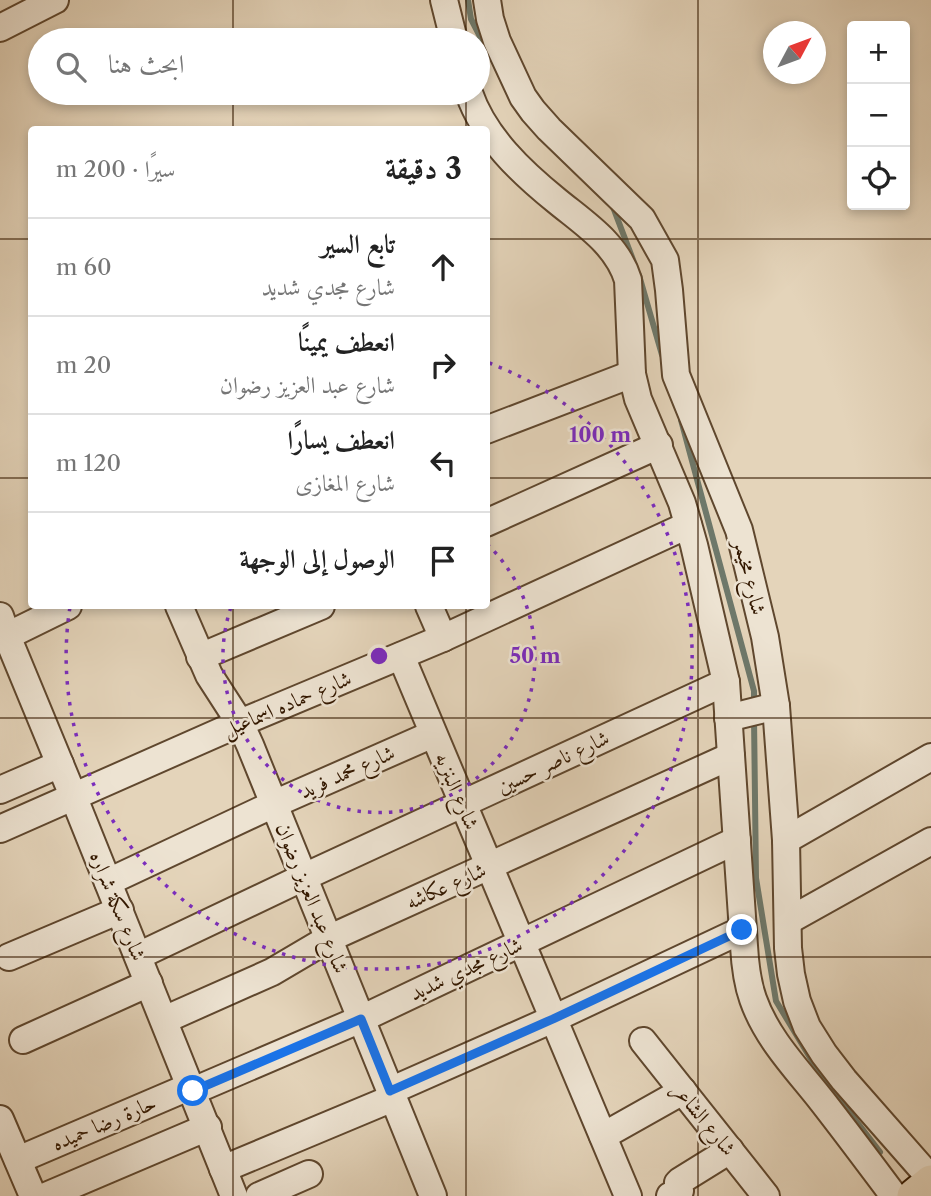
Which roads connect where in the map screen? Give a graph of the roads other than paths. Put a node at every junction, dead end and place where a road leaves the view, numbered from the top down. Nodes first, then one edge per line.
1 (55, 0) edge
2 (444, 0) edge
3 (487, 0) edge
4 (0, 28) edge
5 (451, 28) edge
6 (474, 105) edge
7 (485, 126) edge
8 (490, 133) edge
9 (632, 374) junction
10 (490, 428) edge
11 (659, 445) junction
12 (490, 521) edge
13 (688, 526) junction
14 (58, 609) edge
15 (181, 609) edge
16 (314, 609) edge
17 (430, 609) edge
18 (3, 626) edge
19 (443, 638) junction
20 (401, 656) junction
21 (200, 657) junction
22 (726, 682) junction
23 (776, 706) junction
24 (728, 718) junction
25 (240, 723) junction
26 (433, 734) junction
27 (731, 756) junction
28 (931, 757) edge
29 (60, 764) junction
30 (0, 790) edge
31 (74, 798) junction
32 (274, 804) junction
33 (462, 804) junction
34 (0, 829) edge
35 (737, 840) junction
36 (786, 840) junction
37 (931, 841) edge
38 (489, 867) junction
39 (304, 877) junction
40 (108, 882) junction
41 (120, 910) junction
42 (788, 920) junction
43 (742, 930) junction
44 (328, 939) junction
45 (521, 943) junction
46 (138, 956) junction
47 (9, 957) dead end
48 (149, 983) junction
49 (361, 1019) junction
50 (553, 1019) junction
51 (164, 1020) junction
52 (807, 1027) junction
53 (23, 1040) dead end
54 (643, 1041) dead end
55 (777, 1045) junction
56 (192, 1088) junction
57 (683, 1091) junction
58 (392, 1095) junction
59 (0, 1119) edge
60 (208, 1127) junction
61 (603, 1136) junction
62 (730, 1150) junction
63 (10, 1153) edge
64 (223, 1169) junction
65 (309, 1174) dead end
66 (931, 1181) edge
67 (678, 1194) edge
68 (33, 1196) edge
69 (46, 1196) edge
70 (234, 1196) edge
71 (259, 1196) edge
72 (433, 1196) edge
73 (628, 1196) edge
74 (766, 1196) edge
75 (894, 1196) edge
76 (914, 1196) edge

1 - 4 street
2 - 5 street
3 - 23 street, شارع مخيمر
6 - 7 street
8 - 9 street
9 - 10 street
9 - 11 street
11 - 12 street
11 - 13 street
13 - 19 street, شارع حماده اسماعيل
13 - 22 street
14 - 18 street
15 - 21 street, شارع عبد العزيز رضوان
16 - 21 street
17 - 19 street
18 - 29 street, شارع سكة شراره
19 - 20 street, شارع حماده اسماعيل
20 - 25 street, شارع حماده اسماعيل
20 - 26 street, شارع البنزيه
21 - 25 street, شارع عبد العزيز رضوان
22 - 24 street
22 - 33 street, شارع ناصر حسين
23 - 24 street
23 - 36 street, شارع مخيمر
24 - 27 street
25 - 31 street, شارع حماده اسماعيل
25 - 32 street, شارع عبد العزيز رضوان
26 - 32 street, شارع محمد فريد
26 - 33 street, شارع البنزيه
27 - 35 street
27 - 38 street, شارع عكاشه
28 - 36 street
29 - 30 street
29 - 31 street, شارع سكة شراره
31 - 34 street, شارع حماده اسماعيل
31 - 40 street, شارع سكة شراره
32 - 39 street, شارع عبد العزيز رضوان
32 - 40 street, شارع محمد فريد
33 - 38 street, شارع البنزيه
33 - 39 street, شارع ناصر حسين
35 - 43 street
35 - 45 street, شارع مجدي شديد
36 - 42 street, شارع مخيمر
37 - 42 street
38 - 44 street, شارع عكاشه
38 - 45 street, شارع البنزيه
39 - 44 street, شارع عبد العزيز رضوان
39 - 46 street, شارع ناصر حسين
40 - 41 street, شارع سكة شراره
41 - 46 street, شارع سكة شراره
41 - 47 street
42 - 52 street, شارع مخيمر
43 - 50 street
43 - 55 street
44 - 49 street, شارع عبد العزيز رضوان
44 - 51 street, شارع عكاشه
45 - 49 street, شارع مجدي شديد
45 - 50 street, شارع البنزيه
46 - 48 street, شارع سكة شراره
48 - 51 street, شارع سكة شراره
48 - 53 street
49 - 56 street, شارع مجدي شديد
49 - 58 street, شارع عبد العزيز رضوان
50 - 58 street
50 - 61 street, شارع البنزيه
51 - 56 street, شارع سكة شراره
52 - 55 street
52 - 66 street, شارع مخيمر
54 - 57 street, شارع الشاعر
55 - 75 street
56 - 60 street, شارع سكة شراره
56 - 63 street, حارة رضا حميده
57 - 61 street
57 - 62 street, شارع الشاعر
58 - 64 street
58 - 72 street, شارع عبد العزيز رضوان
59 - 63 street
60 - 64 street, شارع سكة شراره
60 - 69 street
61 - 73 street, شارع البنزيه
62 - 67 street
62 - 74 street, شارع الشاعر
63 - 68 street
64 - 70 street, شارع سكة شراره
65 - 71 street
66 - 76 main road

